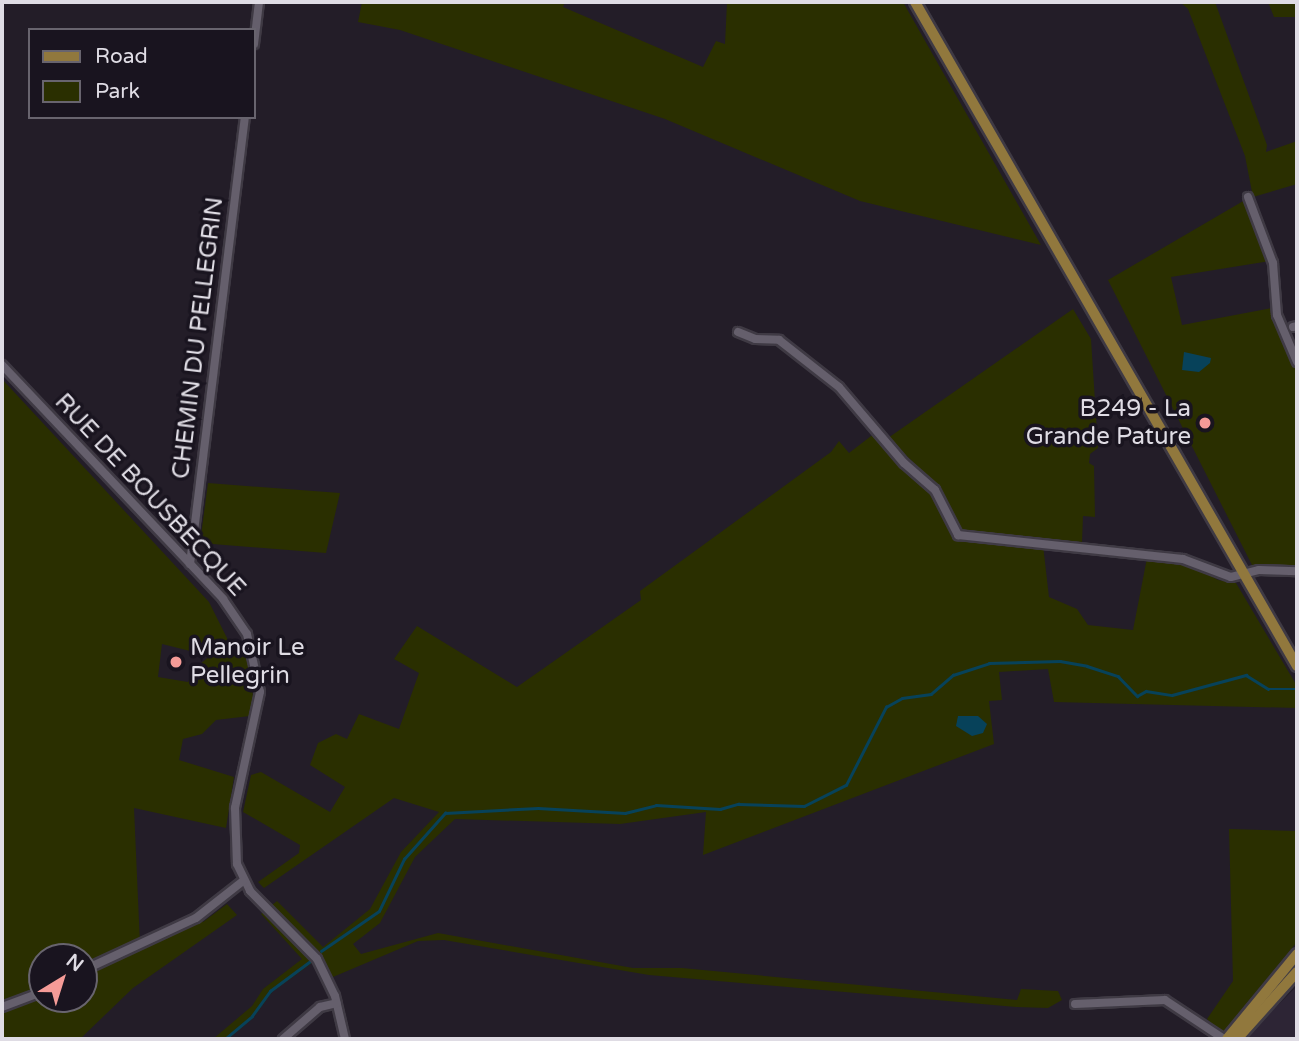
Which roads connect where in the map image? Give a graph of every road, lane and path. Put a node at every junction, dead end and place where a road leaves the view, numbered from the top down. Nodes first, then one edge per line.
1 (259, 2) edge
2 (915, 2) edge
3 (256, 28) edge
4 (245, 119) edge
5 (1248, 197) dead end
6 (738, 332) dead end
7 (1297, 362) edge
8 (2, 366) edge
9 (190, 564) junction
10 (1297, 571) edge
11 (1246, 573) junction
12 (1257, 592) junction
13 (1297, 656) edge
14 (1297, 666) edge
15 (243, 881) junction
16 (1297, 954) edge
17 (98, 964) edge
18 (1297, 972) edge
19 (28, 997) edge
20 (337, 1003) junction
21 (1074, 1004) dead end
22 (2, 1007) edge
23 (283, 1039) edge
24 (345, 1039) edge
25 (1226, 1039) edge
26 (1237, 1039) edge

1 - 3 street
2 - 11 main road
4 - 9 street, CHEMIN DU PELLEGRIN
5 - 7 street
6 - 11 street
8 - 9 street, RUE DE BOUSBECQUE
9 - 15 street, RUE DE BOUSBECQUE
10 - 11 street
11 - 12 main road
12 - 13 main road
12 - 14 main road
15 - 17 street
15 - 20 street
16 - 25 main road
18 - 26 main road
19 - 22 street
20 - 23 street
20 - 24 street
21 - 25 street

